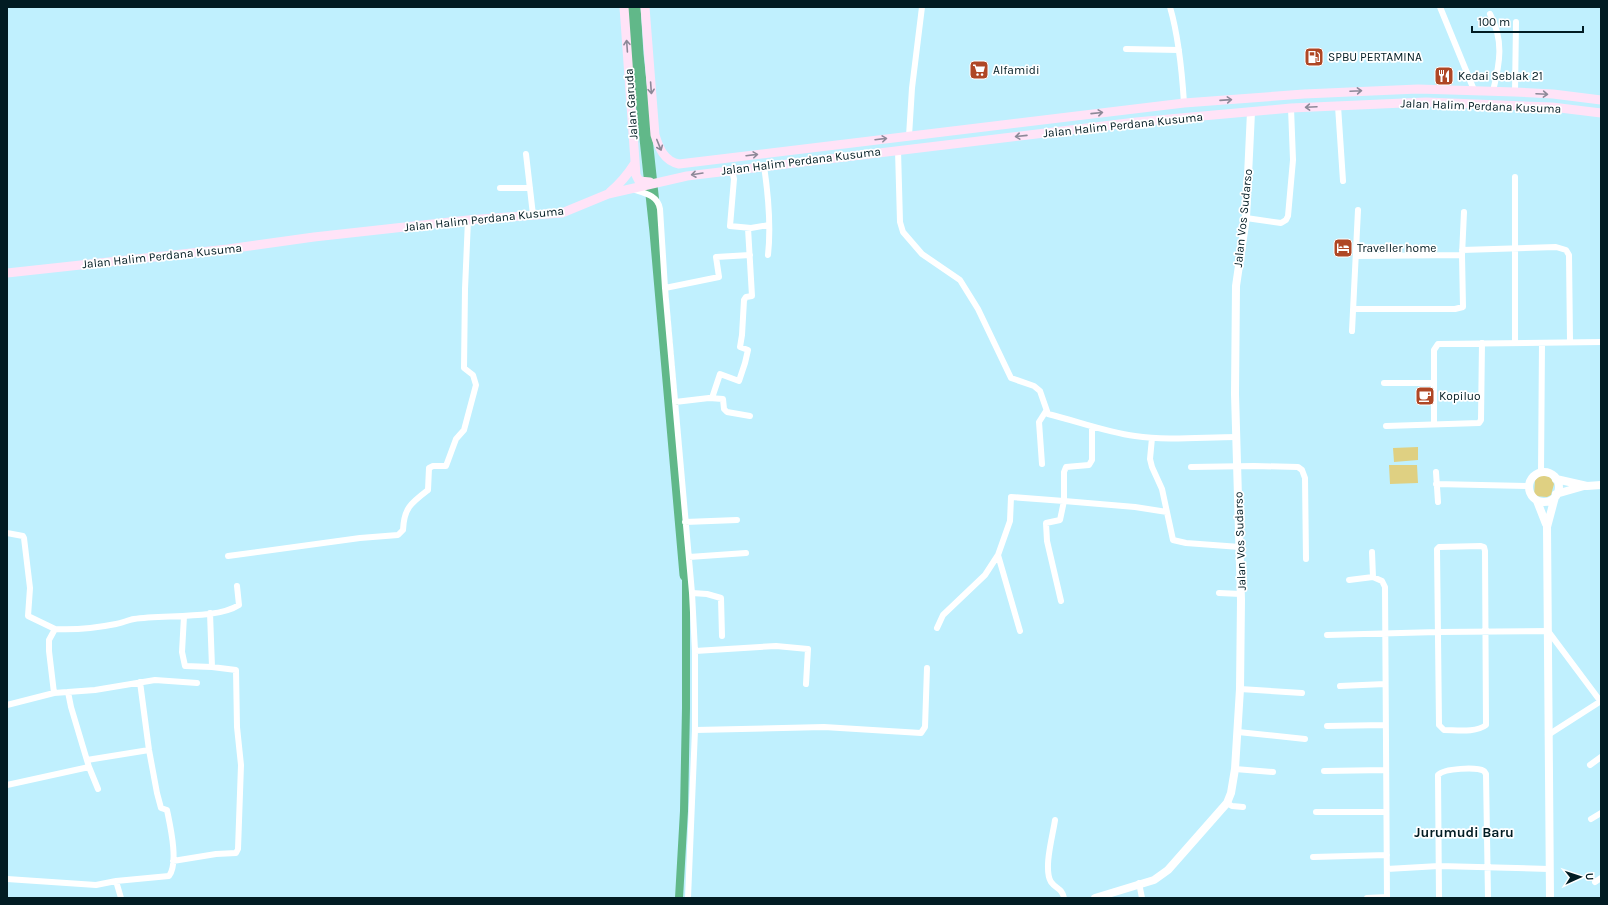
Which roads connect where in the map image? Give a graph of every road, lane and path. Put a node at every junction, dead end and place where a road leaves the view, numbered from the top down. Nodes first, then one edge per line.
1 (624, 7) edge
2 (645, 7) edge
3 (922, 7) edge
4 (1170, 7) edge
5 (1440, 7) edge
6 (1490, 14) dead end
7 (1516, 22) dead end
8 (1126, 49) dead end
9 (1179, 50) junction
10 (1474, 90) junction
11 (1493, 91) junction
12 (1515, 92) junction
13 (1601, 100) edge
14 (1184, 103) junction
15 (1338, 106) junction
16 (1291, 108) junction
17 (1251, 112) junction
18 (1601, 114) edge
19 (1058, 117) junction
20 (997, 124) junction
21 (1060, 132) junction
22 (909, 136) junction
23 (999, 138) junction
24 (898, 150) junction
25 (526, 154) dead end
26 (672, 162) joint
27 (635, 163) junction
28 (764, 166) junction
29 (732, 170) junction
30 (1515, 177) dead end
31 (1343, 181) dead end
32 (651, 185) junction
33 (500, 188) dead end
34 (530, 188) junction
35 (608, 194) junction
36 (1358, 210) dead end
37 (1464, 212) dead end
38 (533, 215) junction
39 (1246, 218) junction
40 (468, 220) junction
41 (768, 225) junction
42 (748, 228) junction
43 (1516, 249) junction
44 (1462, 252) junction
45 (750, 255) junction
46 (768, 255) dead end
47 (1356, 256) junction
48 (7, 274) edge
49 (665, 288) junction
50 (1354, 309) junction
51 (1352, 331) dead end
52 (1570, 341) junction
53 (1515, 342) junction
54 (1601, 342) edge
55 (1482, 343) junction
56 (1542, 343) junction
57 (1384, 383) dead end
58 (1434, 383) junction
59 (712, 398) junction
60 (675, 402) junction
61 (1046, 411) junction
62 (750, 416) dead end
63 (1434, 424) junction
64 (1386, 426) dead end
65 (1092, 427) junction
66 (1237, 437) junction
67 (1152, 438) junction
68 (680, 456) junction
69 (687, 456) dead end
70 (1042, 464) dead end
71 (1190, 467) dead end
72 (1238, 467) junction
73 (1436, 472) dead end
74 (1541, 472) junction
75 (1556, 479) junction
76 (1436, 484) junction
77 (1601, 485) edge
78 (1529, 486) junction
79 (1587, 486) junction
80 (1556, 496) junction
81 (1064, 501) junction
82 (1537, 501) junction
83 (1438, 502) dead end
84 (1168, 512) junction
85 (737, 520) dead end
86 (685, 522) junction
87 (1547, 527) junction
88 (7, 533) edge
89 (1240, 547) junction
90 (1372, 552) dead end
91 (746, 553) dead end
92 (998, 555) junction
93 (228, 556) dead end
94 (689, 557) junction
95 (1306, 559) dead end
96 (1373, 577) junction
97 (1349, 580) dead end
98 (237, 586) dead end
99 (692, 593) junction
100 (1219, 593) dead end
101 (1241, 594) junction
102 (1061, 601) dead end
103 (210, 613) junction
104 (184, 616) junction
105 (937, 628) dead end
106 (55, 629) junction
107 (1020, 631) dead end
108 (1548, 631) junction
109 (1438, 632) junction
110 (1486, 632) junction
111 (1385, 634) junction
112 (1327, 635) dead end
113 (722, 636) dead end
114 (695, 651) junction
115 (212, 667) junction
116 (927, 668) dead end
117 (140, 682) junction
118 (197, 683) dead end
119 (806, 684) dead end
120 (1385, 684) junction
121 (1340, 686) dead end
122 (1240, 689) junction
123 (68, 692) junction
124 (54, 693) junction
125 (1302, 693) dead end
126 (1601, 701) edge
127 (7, 705) edge
128 (1327, 726) dead end
129 (1385, 726) junction
130 (695, 730) junction
131 (1238, 732) junction
132 (1548, 735) junction
133 (1305, 739) dead end
134 (149, 750) junction
135 (1601, 757) edge
136 (87, 760) junction
137 (1590, 765) dead end
138 (89, 767) junction
139 (1235, 769) junction
140 (1386, 770) junction
141 (1324, 771) dead end
142 (1273, 772) dead end
143 (7, 785) edge
144 (98, 789) dead end
145 (1227, 803) junction
146 (1243, 807) dead end
147 (1316, 812) dead end
148 (1386, 812) junction
149 (1601, 813) edge
150 (1591, 819) dead end
151 (1055, 820) dead end
152 (1387, 855) junction
153 (1313, 857) dead end
154 (173, 861) junction
155 (1439, 866) junction
156 (1488, 867) junction
157 (1387, 869) junction
158 (1549, 869) junction
159 (1601, 878) edge
160 (7, 879) edge
161 (116, 881) junction
162 (1595, 882) dead end
163 (1139, 883) junction
164 (121, 898) edge
165 (688, 898) edge
166 (1064, 898) edge
167 (1095, 898) edge
168 (1142, 898) edge
169 (1367, 898) edge
170 (1387, 898) edge
171 (1439, 898) edge
172 (1488, 898) edge
173 (1550, 898) edge

27 -> 1 main road, Jalan Garuda
2 -> 26 main road, Jalan Garuda
3 - 22 street
4 - 9 street
5 - 10 street
6 - 11 street
7 - 12 street
8 - 9 street
9 - 14 street
10 - 11 main road, Jalan Halim Perdana Kusuma
14 -> 10 main road, Jalan Halim Perdana Kusuma
11 - 12 main road, Jalan Halim Perdana Kusuma
12 -> 13 main road, Jalan Halim Perdana Kusuma
19 -> 14 main road, Jalan Halim Perdana Kusuma
15 -> 16 main road, Jalan Halim Perdana Kusuma
15 - 18 main road, Jalan Halim Perdana Kusuma
15 - 31 street
16 - 17 main road, Jalan Halim Perdana Kusuma
16 - 39 street
17 - 21 main road, Jalan Halim Perdana Kusuma
17 - 39 street, Jalan Vos Sudarso
19 - 20 main road, Jalan Halim Perdana Kusuma
19 - 21 main road
20 - 22 main road, Jalan Halim Perdana Kusuma
20 - 23 main road
21 -> 23 main road, Jalan Halim Perdana Kusuma
26 -> 22 main road, Jalan Halim Perdana Kusuma
23 - 24 main road, Jalan Halim Perdana Kusuma
24 - 28 main road, Jalan Halim Perdana Kusuma
24 - 61 street
25 - 34 street
27 - 32 main road, Jalan Garuda
27 - 35 main road
28 - 29 main road, Jalan Halim Perdana Kusuma
28 - 41 street
29 -> 32 main road, Jalan Halim Perdana Kusuma
29 - 42 street
30 - 43 street
32 - 35 main road, Jalan Halim Perdana Kusuma
32 - 49 street
33 - 34 street
34 - 38 street
35 - 38 main road, Jalan Halim Perdana Kusuma
36 - 47 street
37 - 44 street
38 - 40 main road, Jalan Halim Perdana Kusuma
39 - 66 street, Jalan Vos Sudarso
40 - 48 main road, Jalan Halim Perdana Kusuma
40 - 93 street
41 - 42 street
41 - 46 street
42 - 45 street
43 - 44 street
43 - 52 street
43 - 53 street
44 - 47 street
44 - 50 street
45 - 49 street
45 - 59 street
47 - 50 street
49 - 60 street
50 - 51 street
52 - 54 street
52 - 56 street
53 - 55 street
53 - 56 street
55 - 58 street
55 - 63 street
56 - 74 street
57 - 58 street
58 - 63 street
59 - 60 street
59 - 62 street
60 - 68 street
61 - 65 street
61 - 70 street
63 - 64 street
65 - 67 street
65 - 81 street
66 - 67 street
66 - 72 street, Jalan Vos Sudarso
67 - 84 street
68 - 69 street
68 - 86 street
71 - 72 street
72 - 89 street, Jalan Vos Sudarso
72 - 95 street
73 - 76 street
74 - 75 street
74 - 78 street
75 - 79 street
75 - 80 street
76 - 78 street
76 - 83 street
77 - 79 street
78 - 82 street
79 - 80 street
80 - 82 street
80 - 87 street
81 - 84 street
81 - 92 street
81 - 102 street
82 - 87 street
84 - 89 street
85 - 86 street
86 - 94 street
87 - 108 street
88 - 106 street
89 - 101 street, Jalan Vos Sudarso
90 - 96 street
91 - 94 street
92 - 105 street
92 - 107 street
94 - 99 street
96 - 97 street
96 - 111 street
98 - 103 street
99 - 113 street
99 - 114 street
100 - 101 street
101 - 122 street, Jalan Vos Sudarso
103 - 104 street
103 - 115 street
104 - 106 street
104 - 115 street
106 - 124 street
108 - 110 street
108 - 126 street
108 - 132 street
109 - 110 street
109 - 110 street
109 - 110 street
109 - 111 street
111 - 112 street
111 - 120 street
114 - 119 street
114 - 130 street
115 - 154 street
116 - 130 street
117 - 118 street
117 - 123 street
117 - 134 street
120 - 121 street
120 - 129 street
122 - 125 street
122 - 131 street, Jalan Vos Sudarso
123 - 124 street
123 - 136 street
124 - 127 street
126 - 132 street
128 - 129 street
129 - 140 street
130 - 165 street
131 - 133 street
131 - 139 street, Jalan Vos Sudarso
132 - 158 street
134 - 136 street
134 - 154 street
135 - 137 street
136 - 138 street
138 - 143 street
138 - 144 street
139 - 142 street
139 - 145 street, Jalan Vos Sudarso
140 - 141 street
140 - 148 street
145 - 146 street
145 - 163 street, Jalan Vos Sudarso
147 - 148 street
148 - 152 street
149 - 150 street
151 - 166 street
152 - 153 street
152 - 157 street
154 - 161 street
155 - 156 street
155 - 156 street
155 - 157 street
155 - 171 street
156 - 158 street
156 - 172 street
157 - 170 street
158 - 173 street
159 - 162 street
160 - 161 street
161 - 164 street
163 - 167 street, Jalan Vos Sudarso
163 - 168 street
169 - 170 street

